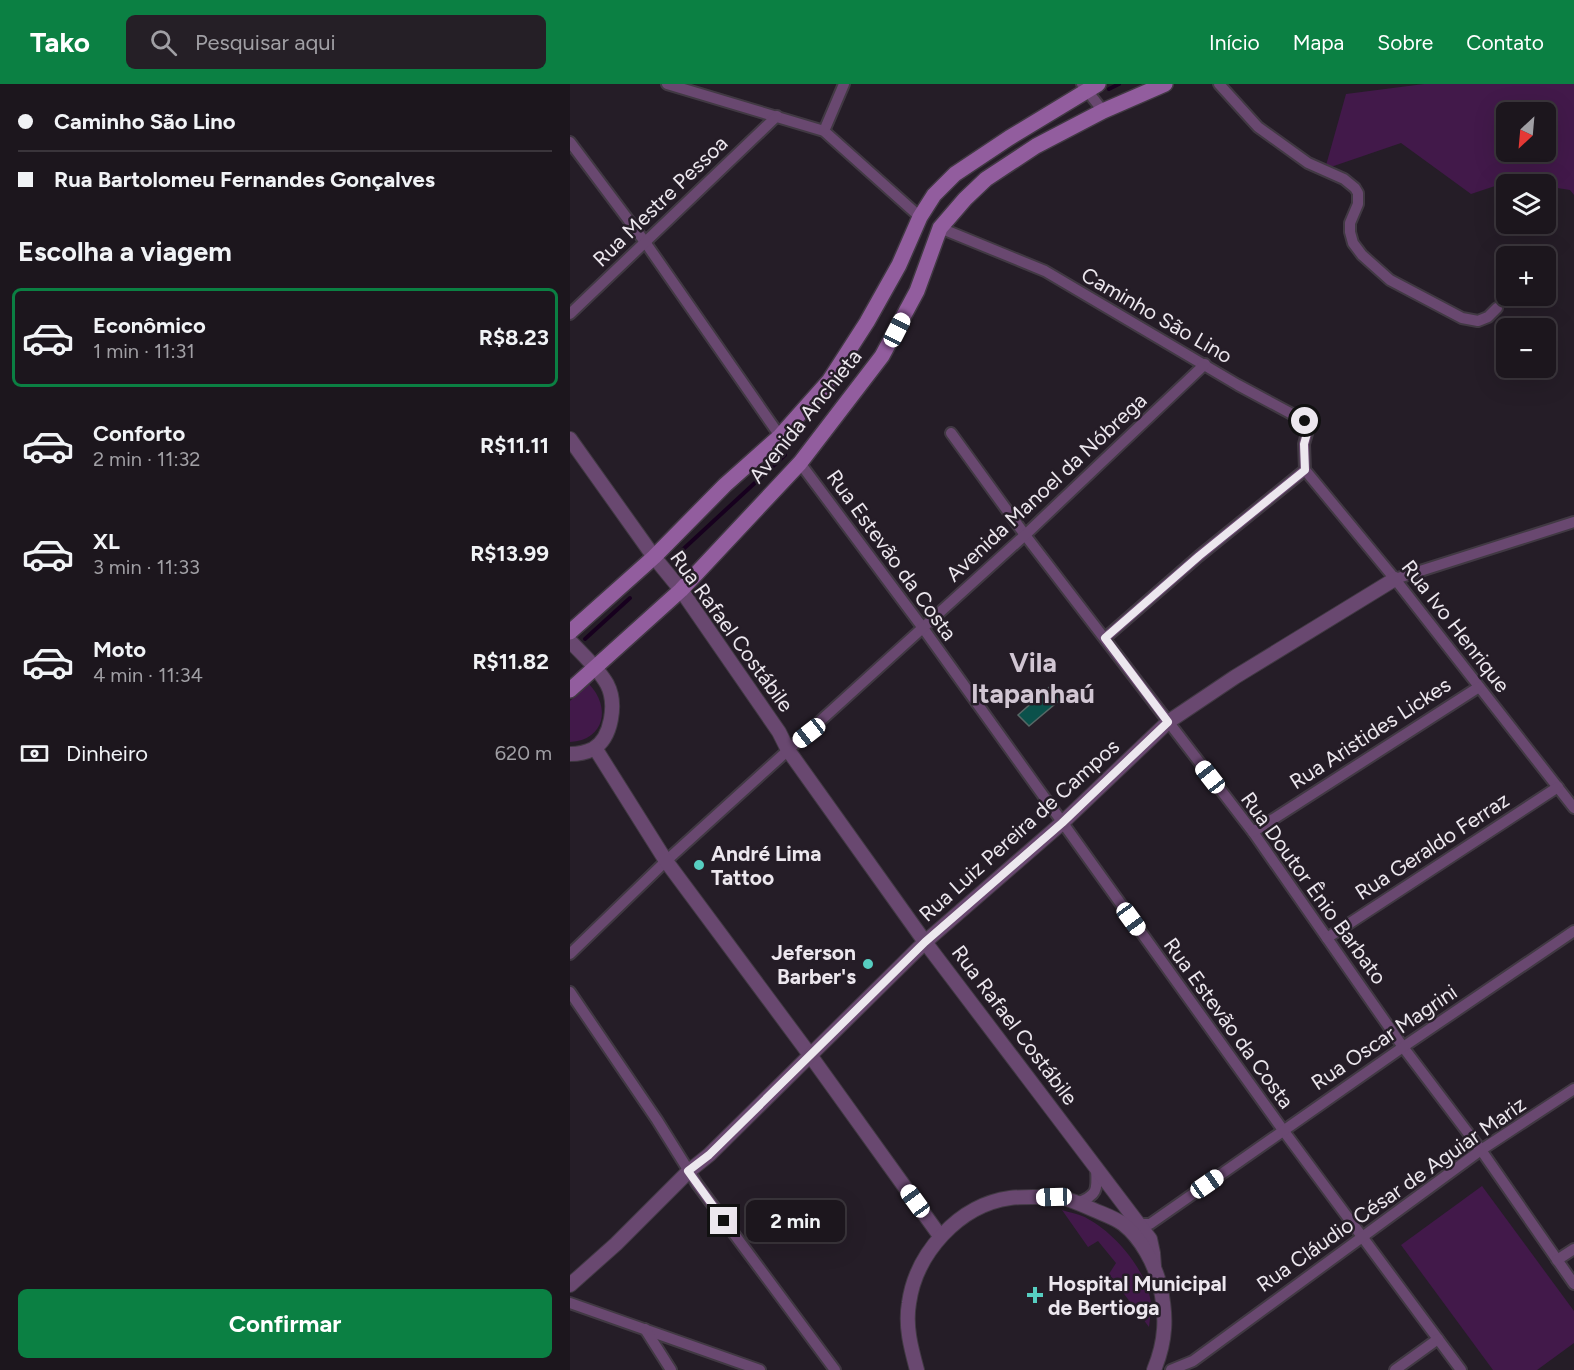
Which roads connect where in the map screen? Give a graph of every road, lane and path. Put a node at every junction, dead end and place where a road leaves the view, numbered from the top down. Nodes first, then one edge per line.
1 (667, 84) edge
2 (844, 84) edge
3 (1165, 84) edge
4 (1219, 84) edge
5 (1089, 86) edge
6 (1103, 111) junction
7 (777, 116) junction
8 (824, 131) junction
9 (570, 142) edge
10 (920, 217) junction
11 (940, 228) junction
12 (645, 242) junction
13 (1497, 308) dead end
14 (570, 314) edge
15 (1205, 364) junction
16 (951, 433) dead end
17 (780, 436) junction
18 (570, 439) edge
19 (800, 463) junction
20 (1305, 470) junction
21 (1574, 522) edge
22 (1025, 535) junction
23 (654, 557) junction
24 (1395, 579) junction
25 (681, 590) junction
26 (923, 628) junction
27 (570, 632) edge
28 (1105, 638) junction
29 (570, 641) edge
30 (594, 667) junction
31 (1479, 687) junction
32 (570, 690) edge
33 (1168, 722) junction
34 (595, 748) junction
35 (788, 750) junction
36 (570, 754) edge
37 (1558, 787) junction
38 (1574, 808) edge
39 (1062, 823) junction
40 (1252, 832) junction
41 (666, 861) junction
42 (1574, 931) edge
43 (1327, 938) junction
44 (925, 942) junction
45 (570, 954) edge
46 (570, 992) edge
47 (1403, 1047) junction
48 (810, 1055) junction
49 (1574, 1089) edge
50 (1283, 1130) junction
51 (1481, 1150) junction
52 (1096, 1167) junction
53 (688, 1171) junction
54 (1077, 1203) junction
55 (1138, 1223) junction
56 (1123, 1224) junction
57 (940, 1236) junction
58 (1360, 1237) junction
59 (1574, 1249) edge
60 (1557, 1260) junction
61 (1154, 1266) junction
62 (1574, 1284) edge
63 (570, 1286) edge
64 (570, 1303) edge
65 (644, 1328) junction
66 (1438, 1339) junction
67 (671, 1370) edge
68 (760, 1370) edge
69 (836, 1370) edge
70 (917, 1370) edge
71 (1154, 1370) edge
72 (1171, 1370) edge
73 (1395, 1370) edge
74 (1461, 1370) edge

1 - 7 street
2 - 8 street
3 - 6 main road, Avenida Anchieta
4 - 13 street
5 - 6 street
5 - 10 main road, Avenida Anchieta
6 - 11 main road, Avenida Anchieta
7 - 8 street
7 - 12 street, Rua Mestre Pessoa
8 - 10 street
9 - 12 street
10 - 17 main road, Avenida Anchieta
11 - 15 street, Caminho São Lino
11 - 19 main road, Avenida Anchieta
12 - 14 street, Rua Mestre Pessoa
12 - 17 street
15 - 20 street, Caminho São Lino
15 - 22 street, Avenida Manoel da Nóbrega
16 - 22 street, Rua Doutor Ênio Barbato
17 - 23 main road, Avenida Anchieta
18 - 23 street, Rua Rafael Costábile
19 - 25 main road, Avenida Anchieta
19 - 26 street, Rua Estevão da Costa
20 - 24 street, Rua Ivo Henrique
20 - 28 street
21 - 24 street, Rua Luiz Pereira de Campos
22 - 26 street, Avenida Manoel da Nóbrega
22 - 28 street, Rua Doutor Ênio Barbato
23 - 25 street, Rua Rafael Costábile
23 - 27 main road, Avenida Anchieta
24 - 31 street, Rua Ivo Henrique
24 - 33 street, Rua Luiz Pereira de Campos
25 - 30 main road, Avenida Anchieta
25 - 35 street, Rua Rafael Costábile
26 - 35 street, Avenida Manoel da Nóbrega
26 - 39 street, Rua Estevão da Costa
28 - 33 street, Rua Doutor Ênio Barbato
29 - 30 street
30 - 32 main road, Avenida Anchieta
30 - 34 street
31 - 37 street, Rua Ivo Henrique
31 - 40 street, Rua Aristides Lickes
33 - 39 street, Rua Luiz Pereira de Campos
33 - 40 street, Rua Doutor Ênio Barbato
34 - 36 street
34 - 41 street
35 - 41 street, Avenida Manoel da Nóbrega
35 - 44 street, Rua Rafael Costábile
37 - 38 street, Rua Ivo Henrique
37 - 43 street, Rua Geraldo Ferraz
39 - 44 street, Rua Luiz Pereira de Campos
39 - 50 street, Rua Estevão da Costa
40 - 43 street, Rua Doutor Ênio Barbato
41 - 45 street, Avenida Manoel da Nóbrega
41 - 48 street
42 - 47 street, Rua Oscar Magrini
43 - 47 street, Rua Doutor Ênio Barbato
44 - 48 street, Rua Luiz Pereira de Campos
44 - 52 street, Rua Rafael Costábile
46 - 53 street
47 - 50 street, Rua Oscar Magrini
47 - 51 street, Rua Doutor Ênio Barbato
48 - 53 street, Rua Luiz Pereira de Campos
48 - 57 street
49 - 51 street, Rua Cláudio César de Aguiar Mariz
50 - 55 street, Rua Oscar Magrini
50 - 58 street, Rua Estevão da Costa
51 - 58 street, Rua Cláudio César de Aguiar Mariz
51 - 60 street, Rua Doutor Ênio Barbato
52 - 54 street
52 - 55 street, Rua Rafael Costábile
53 - 63 street, Rua Luiz Pereira de Campos
53 - 69 street
54 - 56 street
54 - 57 street
55 - 56 street, Rua Oscar Magrini
55 - 61 street, Rua Rafael Costábile
56 - 61 street
57 - 70 street
58 - 66 street, Rua Estevão da Costa
58 - 72 street, Rua Cláudio César de Aguiar Mariz
59 - 60 street
60 - 62 street, Rua Doutor Ênio Barbato
61 - 71 street
64 - 65 street
65 - 67 street
65 - 68 street
66 - 73 street
66 - 74 street, Rua Estevão da Costa

